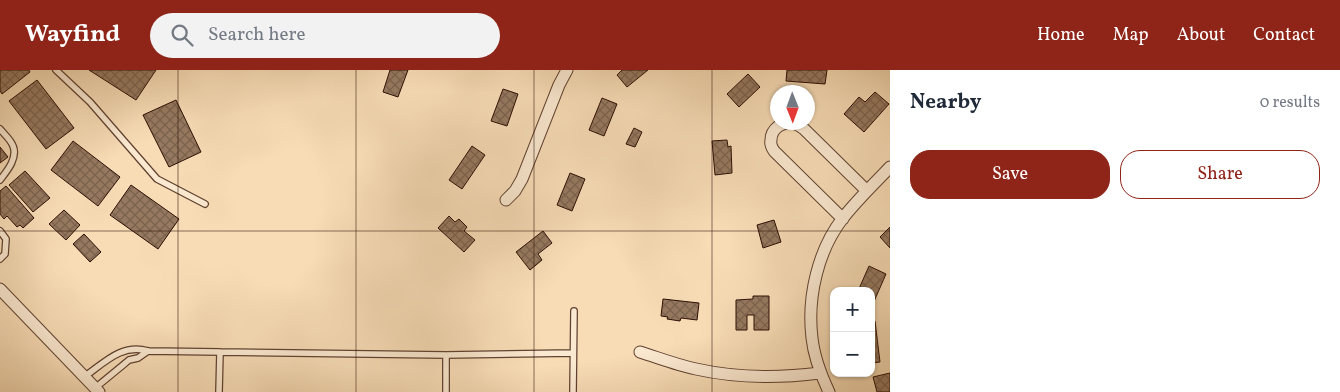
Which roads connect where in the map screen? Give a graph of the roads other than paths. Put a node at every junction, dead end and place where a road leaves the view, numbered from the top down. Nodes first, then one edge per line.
1 (56, 70) edge
2 (567, 70) edge
3 (0, 129) edge
4 (890, 167) edge
5 (0, 180) edge
6 (867, 191) junction
7 (506, 200) dead end
8 (205, 204) dead end
9 (842, 219) junction
10 (0, 231) edge
11 (0, 259) edge
12 (0, 289) edge
13 (574, 311) dead end
14 (148, 351) junction
15 (220, 352) junction
16 (640, 352) dead end
17 (573, 353) junction
18 (446, 355) junction
19 (820, 373) junction
20 (84, 377) junction
21 (97, 390) edge
22 (219, 392) edge
23 (446, 392) edge
24 (573, 392) edge
25 (829, 392) edge

1 - 8 lane
2 - 7 street
3 - 5 lane
4 - 6 street
6 - 9 street
6 - 9 street
9 - 19 street
10 - 11 lane
12 - 20 street
13 - 17 lane
14 - 15 lane
14 - 20 lane
14 - 21 lane
15 - 18 lane
15 - 22 lane
16 - 19 street
17 - 18 lane
17 - 24 lane
18 - 23 lane
19 - 25 street
20 - 21 street

